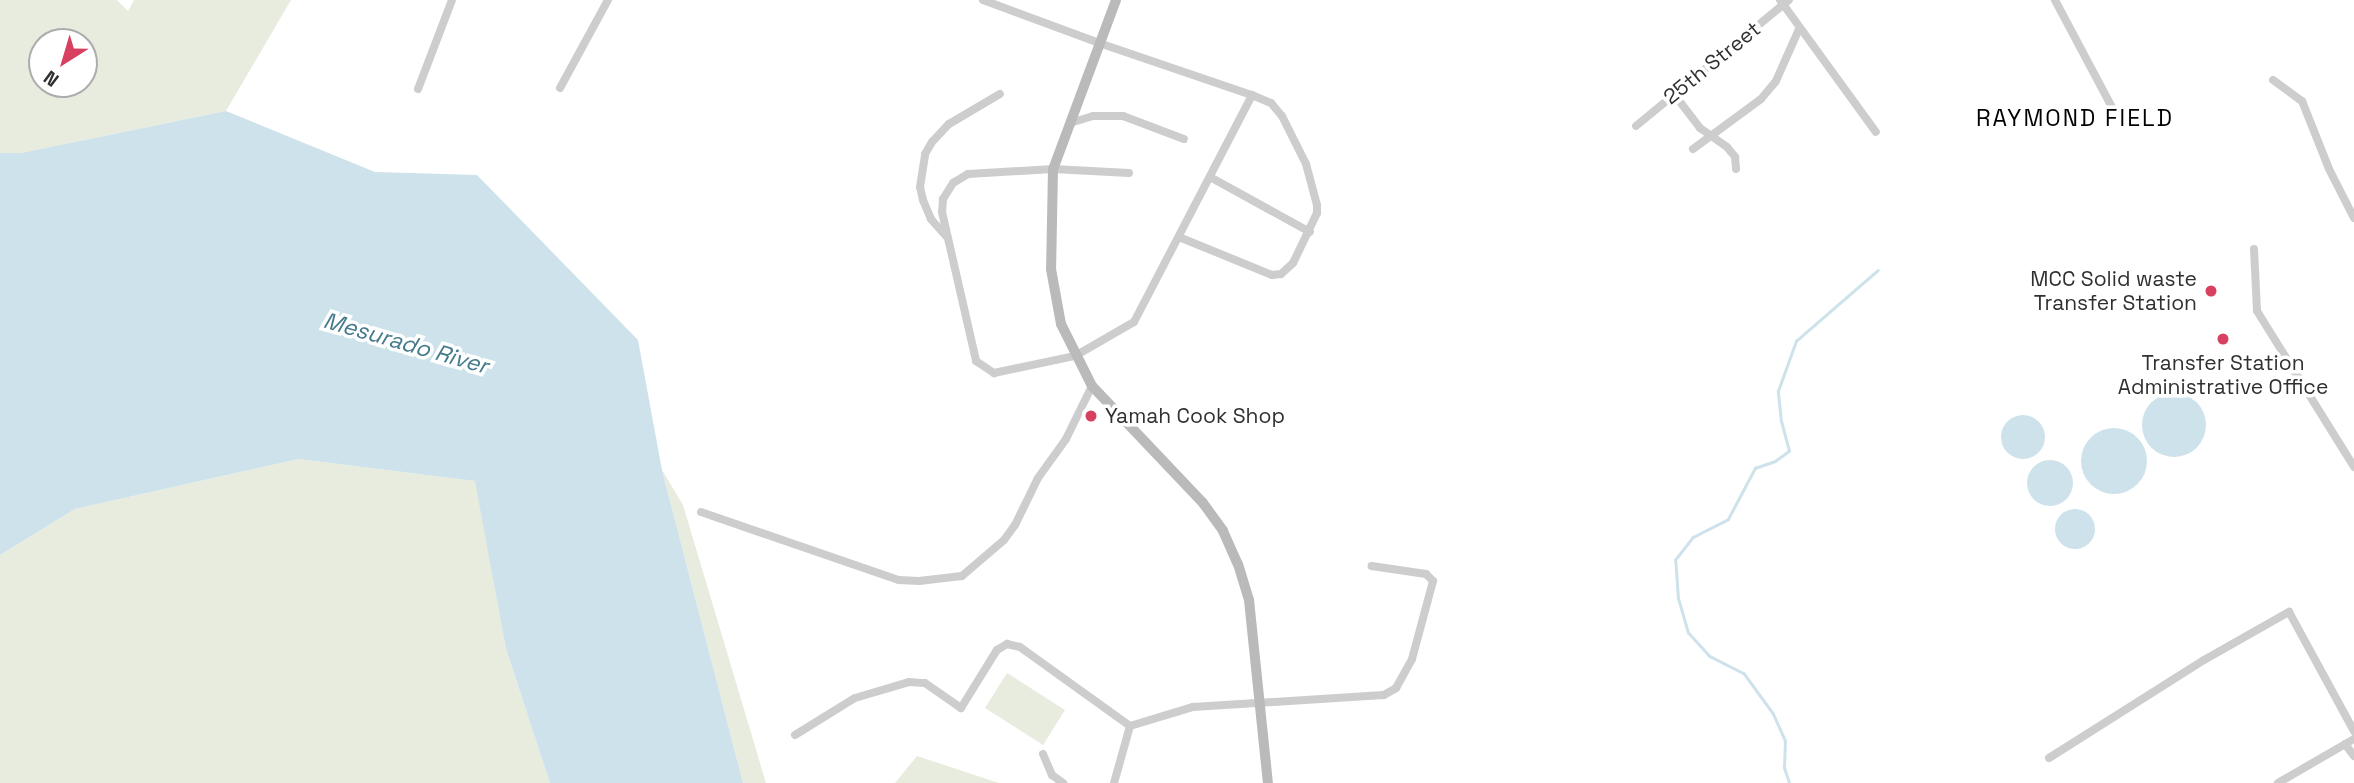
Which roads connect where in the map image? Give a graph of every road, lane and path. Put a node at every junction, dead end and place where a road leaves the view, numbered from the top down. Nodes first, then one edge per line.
1 (452, 0) edge
2 (608, 0) edge
3 (983, 0) edge
4 (1116, 0) edge
5 (2055, 0) edge
6 (1784, 2) edge
7 (1799, 29) junction
8 (1098, 43) junction
9 (2273, 80) dead end
10 (560, 88) dead end
11 (418, 89) dead end
12 (1000, 94) dead end
13 (1674, 94) junction
14 (1252, 95) junction
15 (2115, 113) dead end
16 (1070, 123) junction
17 (1636, 125) dead end
18 (1876, 132) dead end
19 (1712, 136) junction
20 (1184, 139) dead end
21 (1693, 149) dead end
22 (1053, 169) junction
23 (1736, 169) dead end
24 (1129, 173) dead end
25 (1210, 177) junction
26 (2354, 219) edge
27 (1310, 232) junction
28 (1179, 237) junction
29 (947, 238) junction
30 (2254, 249) dead end
31 (1075, 356) junction
32 (1092, 386) junction
33 (2354, 467) edge
34 (701, 512) dead end
35 (1372, 566) dead end
36 (1260, 705) junction
37 (1130, 726) junction
38 (2354, 731) edge
39 (795, 735) dead end
40 (2354, 739) edge
41 (2345, 744) junction
42 (1042, 754) dead end
43 (2354, 756) edge
44 (2049, 758) dead end
45 (1063, 783) edge
46 (1115, 783) edge
47 (1268, 783) edge
48 (2278, 783) edge

1 - 11 street
2 - 10 street
3 - 8 street
4 - 8 street
5 - 15 street
6 - 7 street
6 - 13 street, 25th Street
7 - 18 street
7 - 19 street
8 - 14 street
8 - 16 street
9 - 26 street
12 - 29 street
13 - 17 street, 25th Street
13 - 19 street
14 - 25 street
14 - 27 street
16 - 20 street
16 - 22 street
19 - 21 street
19 - 23 street
22 - 24 street
22 - 29 street
22 - 31 street
25 - 27 street
25 - 28 street
27 - 28 street
28 - 31 street
29 - 31 street
30 - 33 street
31 - 32 street
32 - 34 street
32 - 36 street
35 - 36 street
36 - 37 street
36 - 47 street
37 - 39 street
37 - 46 street
38 - 44 street
40 - 41 street
41 - 43 street
41 - 48 street
42 - 45 street

